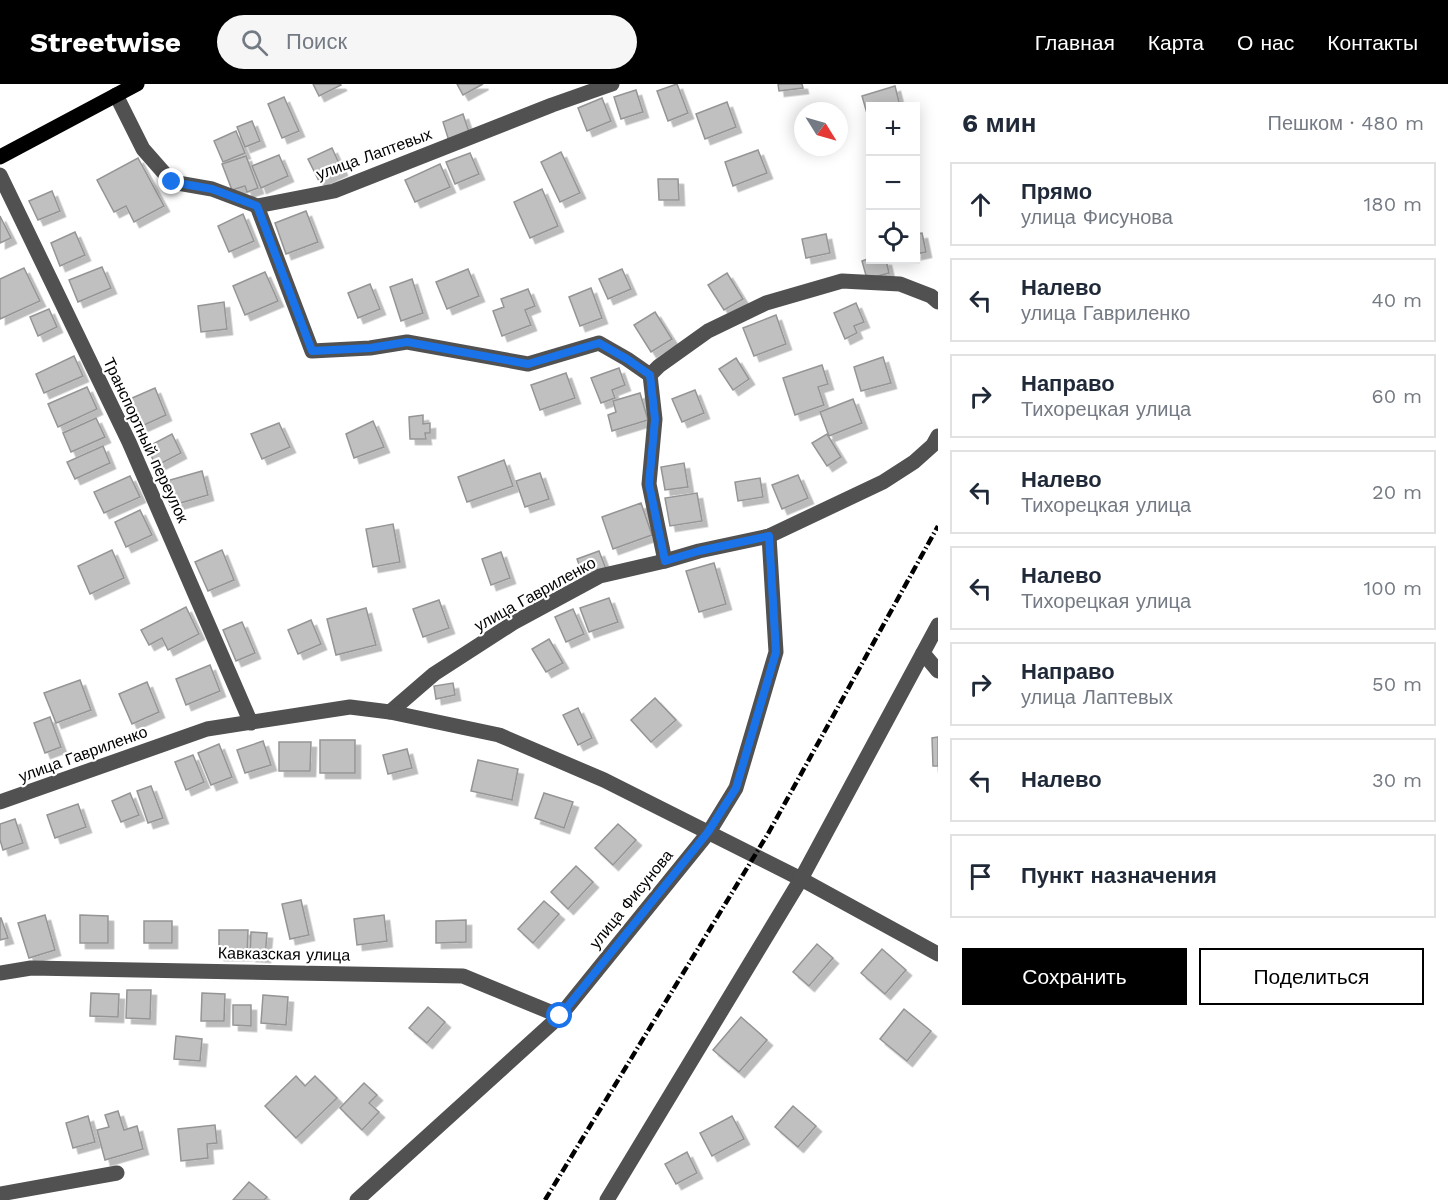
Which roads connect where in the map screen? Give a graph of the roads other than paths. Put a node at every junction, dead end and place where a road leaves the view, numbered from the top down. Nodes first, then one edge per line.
1 (137, 84) edge
2 (612, 84) edge
3 (116, 95) junction
4 (0, 157) edge
5 (0, 175) edge
6 (257, 206) junction
7 (938, 302) edge
8 (650, 375) junction
9 (938, 436) edge
10 (769, 536) junction
11 (665, 561) junction
12 (938, 626) edge
13 (923, 653) junction
14 (938, 671) edge
15 (390, 712) junction
16 (251, 723) junction
17 (0, 802) edge
18 (708, 832) junction
19 (801, 879) junction
20 (938, 954) edge
21 (0, 973) edge
22 (560, 1016) junction
23 (117, 1173) dead end
24 (0, 1194) edge
25 (357, 1200) edge
26 (607, 1200) edge

1 - 3 main road
2 - 6 street, улица Лаптевых
3 - 4 main road
3 - 6 street
5 - 16 street, Транспортный переулок
6 - 8 street
7 - 8 street
8 - 11 street
9 - 10 street, улица Гавриленко
10 - 11 street, улица Гавриленко
10 - 18 street, улица Фисунова
11 - 15 street, улица Гавриленко
12 - 13 street
13 - 14 street
13 - 19 street
15 - 16 street, улица Гавриленко
15 - 18 street, улица Гавриленко
16 - 17 street, улица Гавриленко
18 - 19 street, улица Гавриленко
18 - 22 street, улица Фисунова
19 - 20 street, улица Гавриленко
19 - 26 street
21 - 22 street, Кавказская улица
22 - 25 street, улица Фисунова
23 - 24 street

